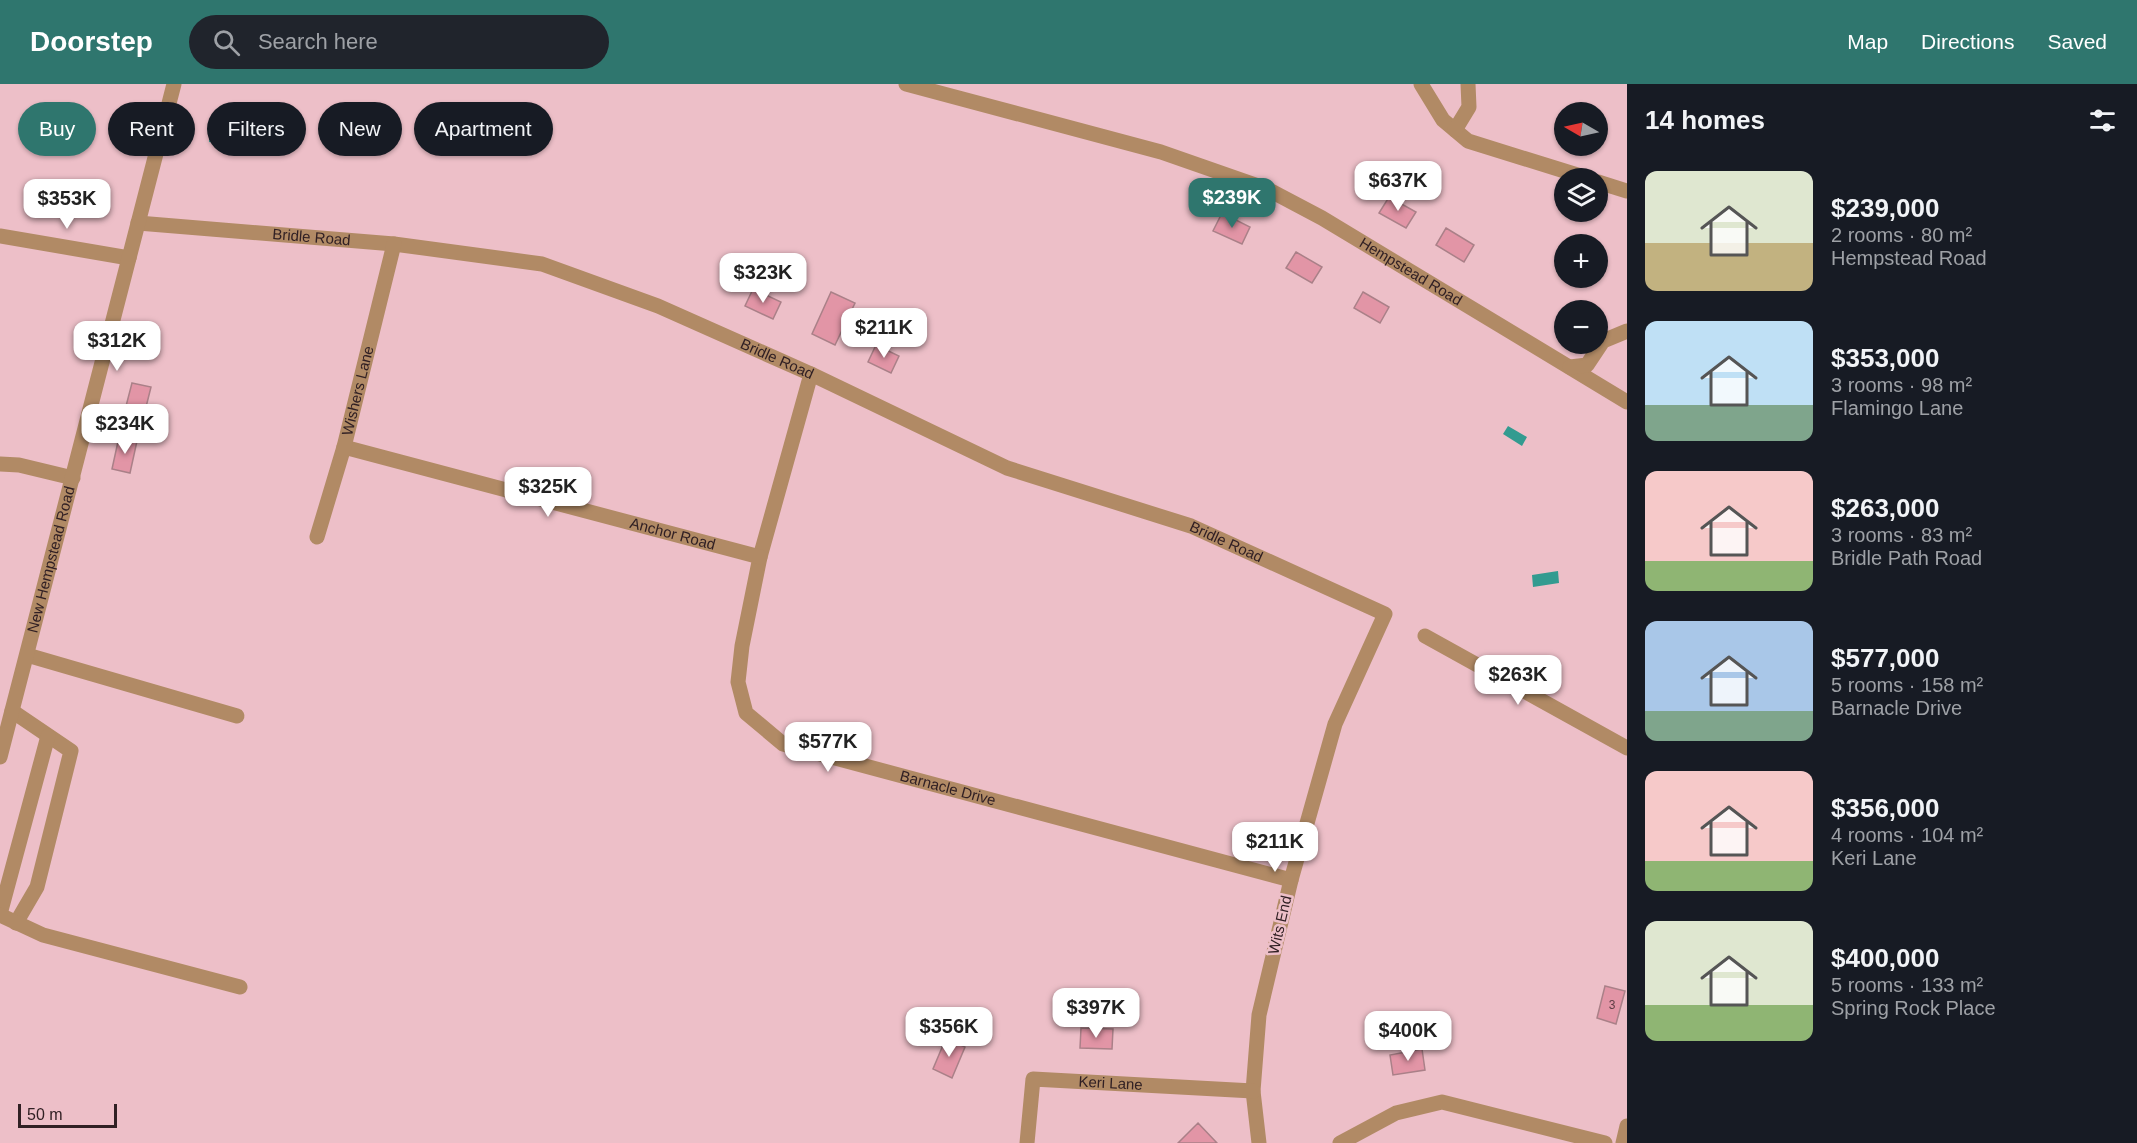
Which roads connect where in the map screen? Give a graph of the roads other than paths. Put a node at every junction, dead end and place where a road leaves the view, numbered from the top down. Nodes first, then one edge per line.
1 (174, 84) edge
2 (906, 84) edge
3 (1421, 84) edge
4 (1468, 84) edge
5 (1455, 130) junction
6 (1555, 168) edge
7 (1608, 185) edge
8 (1627, 191) edge
9 (138, 223) junction
10 (0, 236) edge
11 (394, 244) junction
12 (129, 258) junction
13 (1627, 331) edge
14 (1570, 367) junction
15 (811, 374) junction
16 (1627, 402) edge
17 (344, 447) junction
18 (0, 464) edge
19 (73, 477) junction
20 (317, 537) dead end
21 (760, 556) junction
22 (1385, 614) joint
23 (1425, 636) dead end
24 (27, 655) junction
25 (12, 711) junction
26 (237, 716) dead end
27 (48, 736) junction
28 (1627, 748) edge
29 (0, 757) edge
30 (1290, 880) junction
31 (0, 914) edge
32 (16, 923) junction
33 (240, 987) dead end
34 (1253, 1091) junction
35 (1627, 1126) edge
36 (1027, 1143) edge
37 (1259, 1143) edge
38 (1340, 1143) edge
39 (1605, 1143) edge
40 (1623, 1143) edge

1 - 9 street, New Hempstead Road
2 - 14 street, Hempstead Road
3 - 5 street
4 - 5 street
5 - 6 street
7 - 8 street
9 - 11 street, Bridle Road
9 - 12 street, New Hempstead Road
10 - 12 street
11 - 15 street, Bridle Road
11 - 17 street, Wishers Lane
12 - 19 street, New Hempstead Road
13 - 14 street
14 - 16 street, Hempstead Road
15 - 21 street, Barnacle Drive
15 - 22 street, Bridle Road
17 - 20 street, Wishers Lane
17 - 21 street, Anchor Road
18 - 19 street
19 - 24 street, New Hempstead Road
21 - 30 street, Barnacle Drive
22 - 30 street, Wits End
23 - 28 street
24 - 25 street, New Hempstead Road
24 - 26 street
25 - 27 street
25 - 29 street, New Hempstead Road
27 - 31 street
27 - 32 street
30 - 34 street, Wits End
31 - 32 street
32 - 33 street
34 - 36 street, Keri Lane
34 - 37 street, Wits End
35 - 40 street
38 - 39 street

